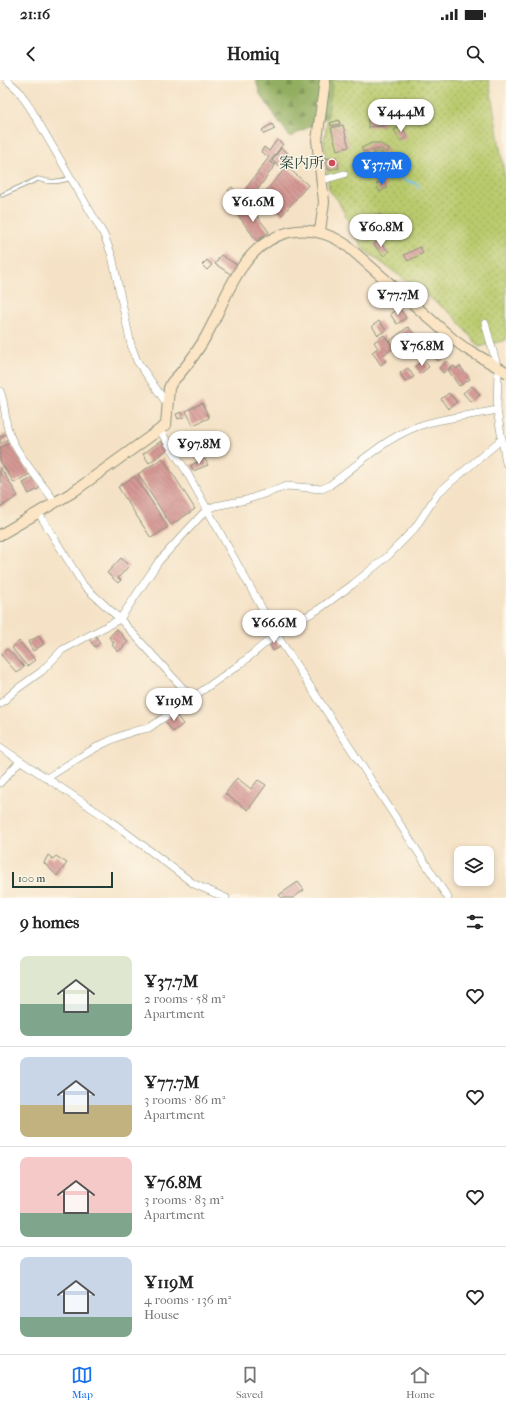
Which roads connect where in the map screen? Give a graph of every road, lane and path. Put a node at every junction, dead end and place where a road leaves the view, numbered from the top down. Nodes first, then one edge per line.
1 (7, 80) edge
2 (325, 80) edge
3 (344, 174) dead end
4 (71, 178) junction
5 (323, 180) junction
6 (2, 195) dead end
7 (320, 231) junction
8 (485, 323) dead end
9 (502, 370) edge
10 (0, 391) edge
11 (167, 404) junction
12 (497, 410) junction
13 (159, 429) junction
14 (502, 440) junction
15 (506, 463) edge
16 (55, 502) junction
17 (207, 509) junction
18 (38, 512) junction
19 (0, 536) edge
20 (120, 618) junction
21 (276, 634) junction
22 (191, 698) junction
23 (0, 704) edge
24 (0, 747) edge
25 (20, 761) junction
26 (46, 778) junction
27 (0, 783) edge
28 (226, 898) edge
29 (448, 898) edge

1 - 4 street
2 - 5 street
3 - 5 street
4 - 6 lane
4 - 11 street
5 - 7 street
7 - 9 street
7 - 11 street
8 - 9 street
9 - 12 street
10 - 16 street
11 - 13 street
12 - 14 street
12 - 17 street
13 - 16 street
13 - 17 street
14 - 15 street
14 - 21 street
16 - 18 street
17 - 20 street
17 - 21 street
18 - 19 street
18 - 20 street
20 - 22 street
20 - 23 street
21 - 22 street
21 - 29 street
22 - 26 street
24 - 25 street
25 - 26 street
25 - 27 street
26 - 28 street

